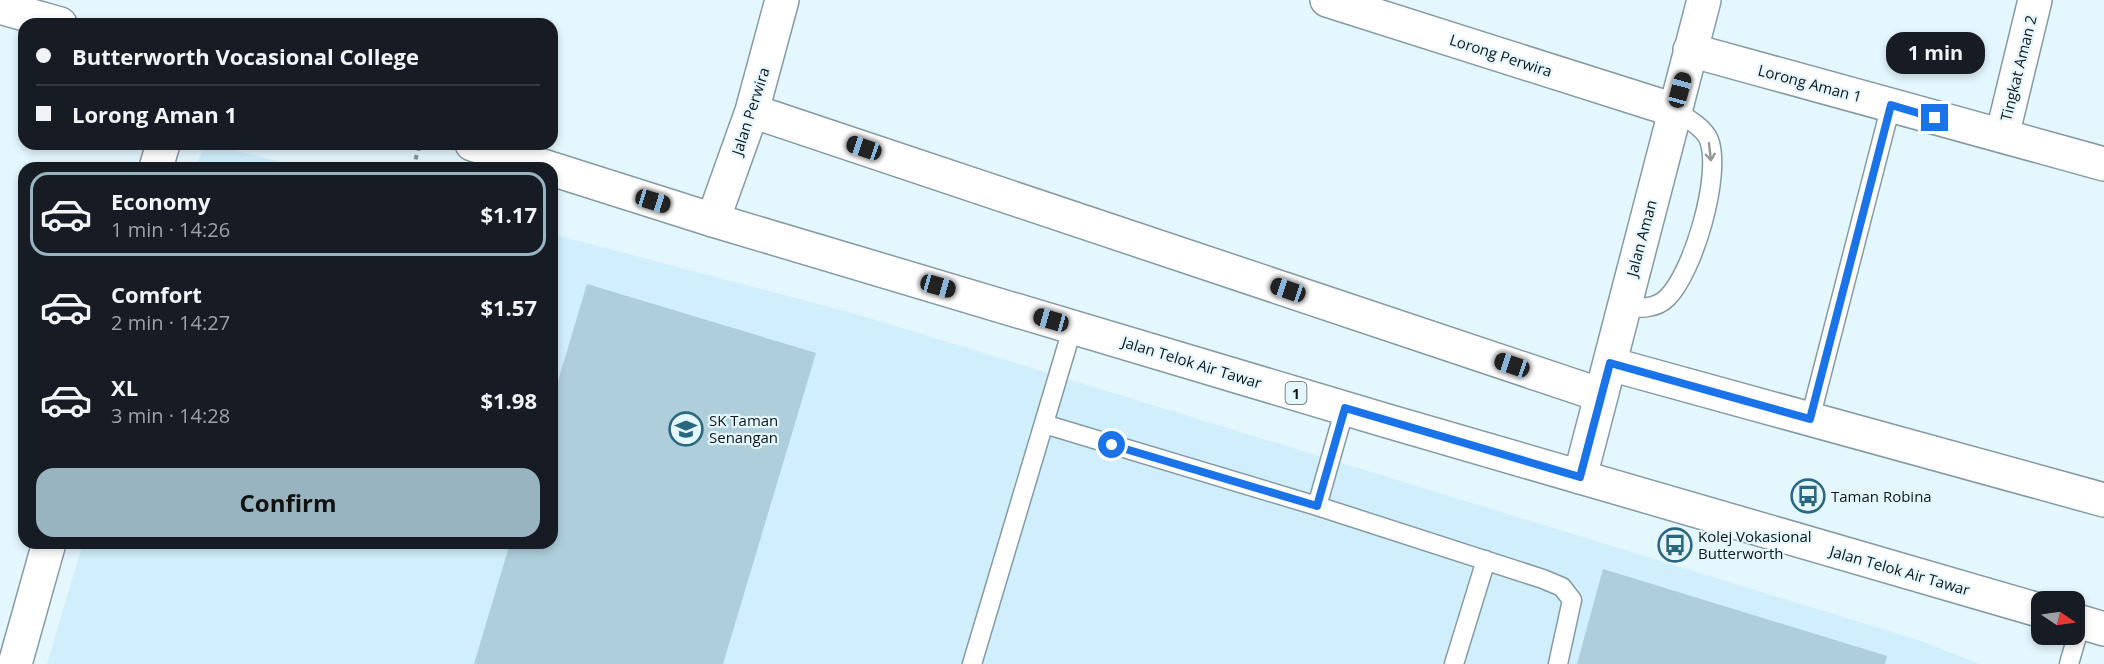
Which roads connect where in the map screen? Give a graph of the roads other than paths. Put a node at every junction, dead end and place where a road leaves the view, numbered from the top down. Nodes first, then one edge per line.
1 (782, 0) edge
2 (1327, 0) edge
3 (1704, 0) edge
4 (2036, 0) edge
5 (0, 6) edge
6 (1389, 9) edge
7 (40, 18) edge
8 (1690, 50) junction
9 (1891, 105) junction
10 (1674, 110) junction
11 (752, 111) junction
12 (2001, 136) junction
13 (491, 150) edge
14 (528, 162) edge
15 (2104, 164) edge
16 (558, 172) edge
17 (713, 220) junction
18 (1623, 307) junction
19 (1073, 326) junction
20 (1610, 363) junction
21 (1601, 394) junction
22 (1345, 408) junction
23 (1810, 419) junction
24 (1044, 424) junction
25 (1580, 477) junction
26 (2104, 500) edge
27 (1317, 506) junction
28 (47, 549) edge
29 (1486, 560) junction
30 (2031, 608) edge
31 (2086, 624) edge
32 (15, 664) edge
33 (972, 664) edge
34 (1454, 664) edge
35 (1558, 664) edge
36 (2069, 664) edge

1 - 11 street, Jalan Perwira
2 - 6 street, Lorong Perwira
3 - 8 street, Jalan Aman
4 - 12 street, Tingkat Aman 2
5 - 7 street
6 - 10 street, Lorong Perwira
8 - 9 street, Lorong Aman 1
8 - 10 street, Jalan Aman
9 - 12 street, Lorong Aman 1
9 - 23 lane
10 - 18 street, Jalan Aman
10 -> 18 lane
11 - 17 street, Jalan Perwira
11 - 21 street
12 - 15 street, Lorong Aman 1
13 - 14 street, Jalan Telok Air Tawar / 1
16 - 17 street, Jalan Telok Air Tawar / 1
17 - 19 street, Jalan Telok Air Tawar / 1
18 - 20 street, Jalan Aman
19 - 22 street, Jalan Telok Air Tawar / 1
19 - 24 lane
20 - 21 street, Jalan Aman
20 - 23 street
21 - 25 street, Jalan Aman
22 - 25 street, Jalan Telok Air Tawar / 1
22 - 27 lane
23 - 26 street
24 - 27 lane
24 - 33 lane
25 - 30 street, Jalan Telok Air Tawar / 1
27 - 29 lane
28 - 32 street
29 - 34 lane
29 - 35 lane
31 - 36 lane

